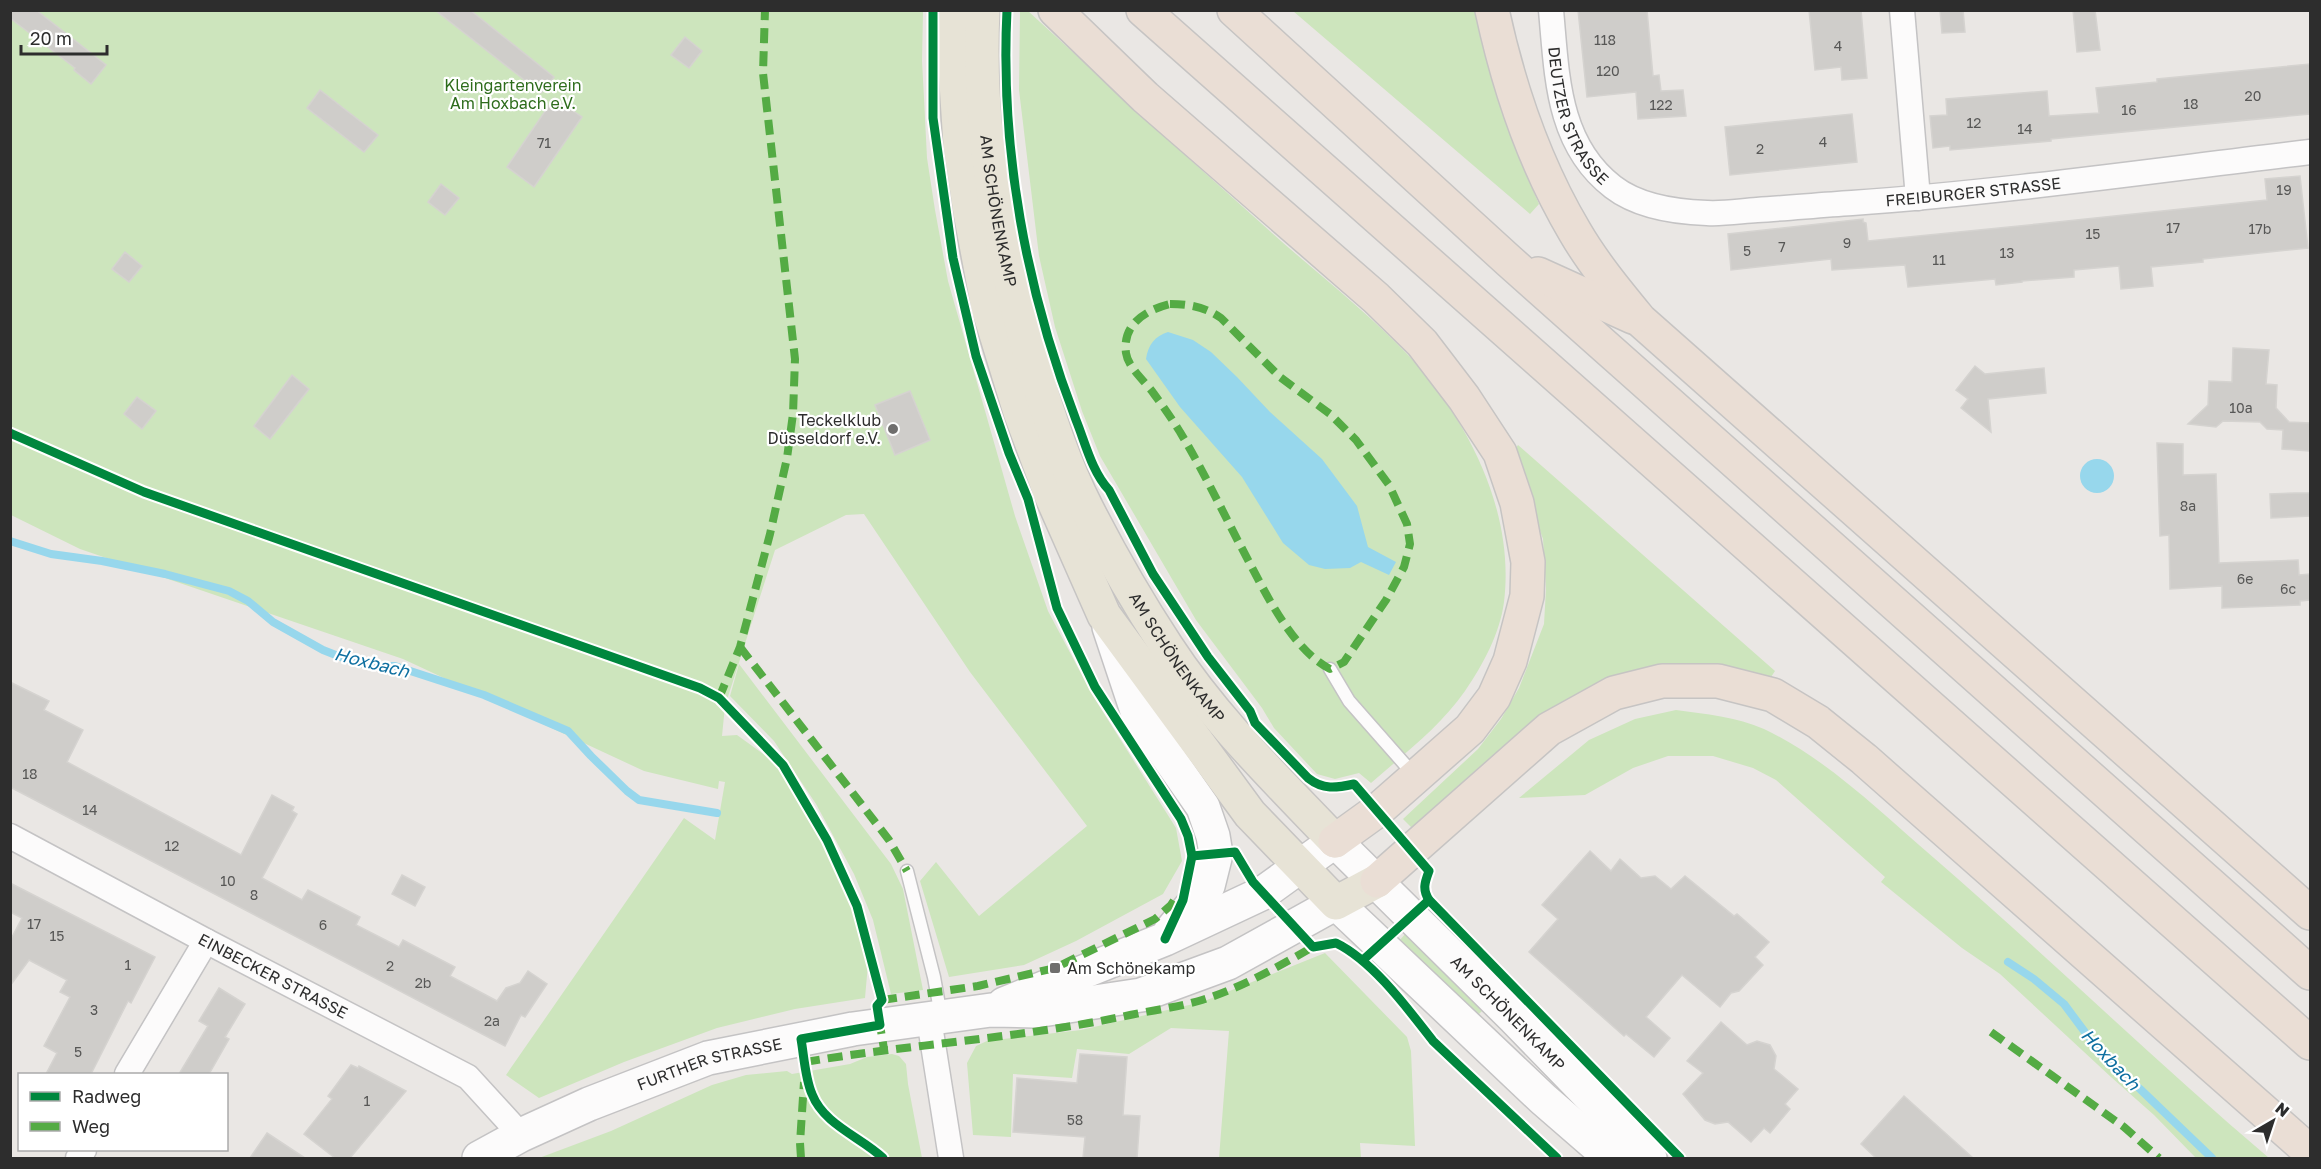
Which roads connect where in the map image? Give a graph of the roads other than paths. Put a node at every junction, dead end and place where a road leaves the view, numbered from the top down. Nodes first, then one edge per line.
1 (1055, 10) edge
2 (1143, 10) edge
3 (1234, 10) edge
4 (1492, 10) edge
5 (1551, 10) edge
6 (1902, 10) edge
7 (974, 14) edge
8 (2310, 152) edge
9 (1918, 198) junction
10 (1636, 201) joint
11 (1509, 261) junction
12 (1640, 320) junction
13 (1104, 615) junction
14 (1330, 669) dead end
15 (1416, 777) junction
16 (10, 836) edge
17 (1335, 841) junction
18 (1302, 867) junction
19 (907, 871) dead end
20 (1377, 881) junction
21 (1330, 897) junction
22 (2310, 913) edge
23 (1165, 939) junction
24 (206, 941) junction
25 (2310, 972) edge
26 (991, 1010) junction
27 (935, 1019) junction
28 (2310, 1043) edge
29 (129, 1073) edge
30 (521, 1135) junction
31 (2310, 1152) edge
32 (479, 1158) edge
33 (951, 1158) edge
34 (1611, 1158) edge
35 (1650, 1158) edge

1 - 15 highway
2 - 28 highway
3 - 11 highway
4 - 12 highway
5 - 10 street, DEUTZER STRASSE
6 - 9 street
7 - 13 main road, AM SCHÖNENKAMP
7 - 17 main road, AM SCHÖNENKAMP
8 - 9 street, FREIBURGER STRASSE
9 - 10 street, FREIBURGER STRASSE
11 - 12 highway
11 - 25 highway
12 - 22 highway
13 - 18 main road, AM SCHÖNENKAMP
13 - 23 street
14 - 15 lane
15 - 17 highway
16 - 24 street, EINBECKER STRASSE
17 - 18 street, FURTHER STRASSE
17 - 20 street, AM SCHÖNENKAMP
17 - 21 street, FURTHER STRASSE
18 - 21 main road, AM SCHÖNENKAMP
18 - 23 street, FURTHER STRASSE
19 - 27 lane
20 - 21 main road, FURTHER STRASSE
20 - 31 highway
20 - 35 street, AM SCHÖNENKAMP
21 - 26 street, FURTHER STRASSE
21 - 34 street, AM SCHÖNENKAMP
23 - 26 street, FURTHER STRASSE
24 - 29 street
24 - 30 street, EINBECKER STRASSE
26 - 27 street, FURTHER STRASSE
27 - 30 street, FURTHER STRASSE
27 - 33 street
30 - 32 street, FURTHER STRASSE

